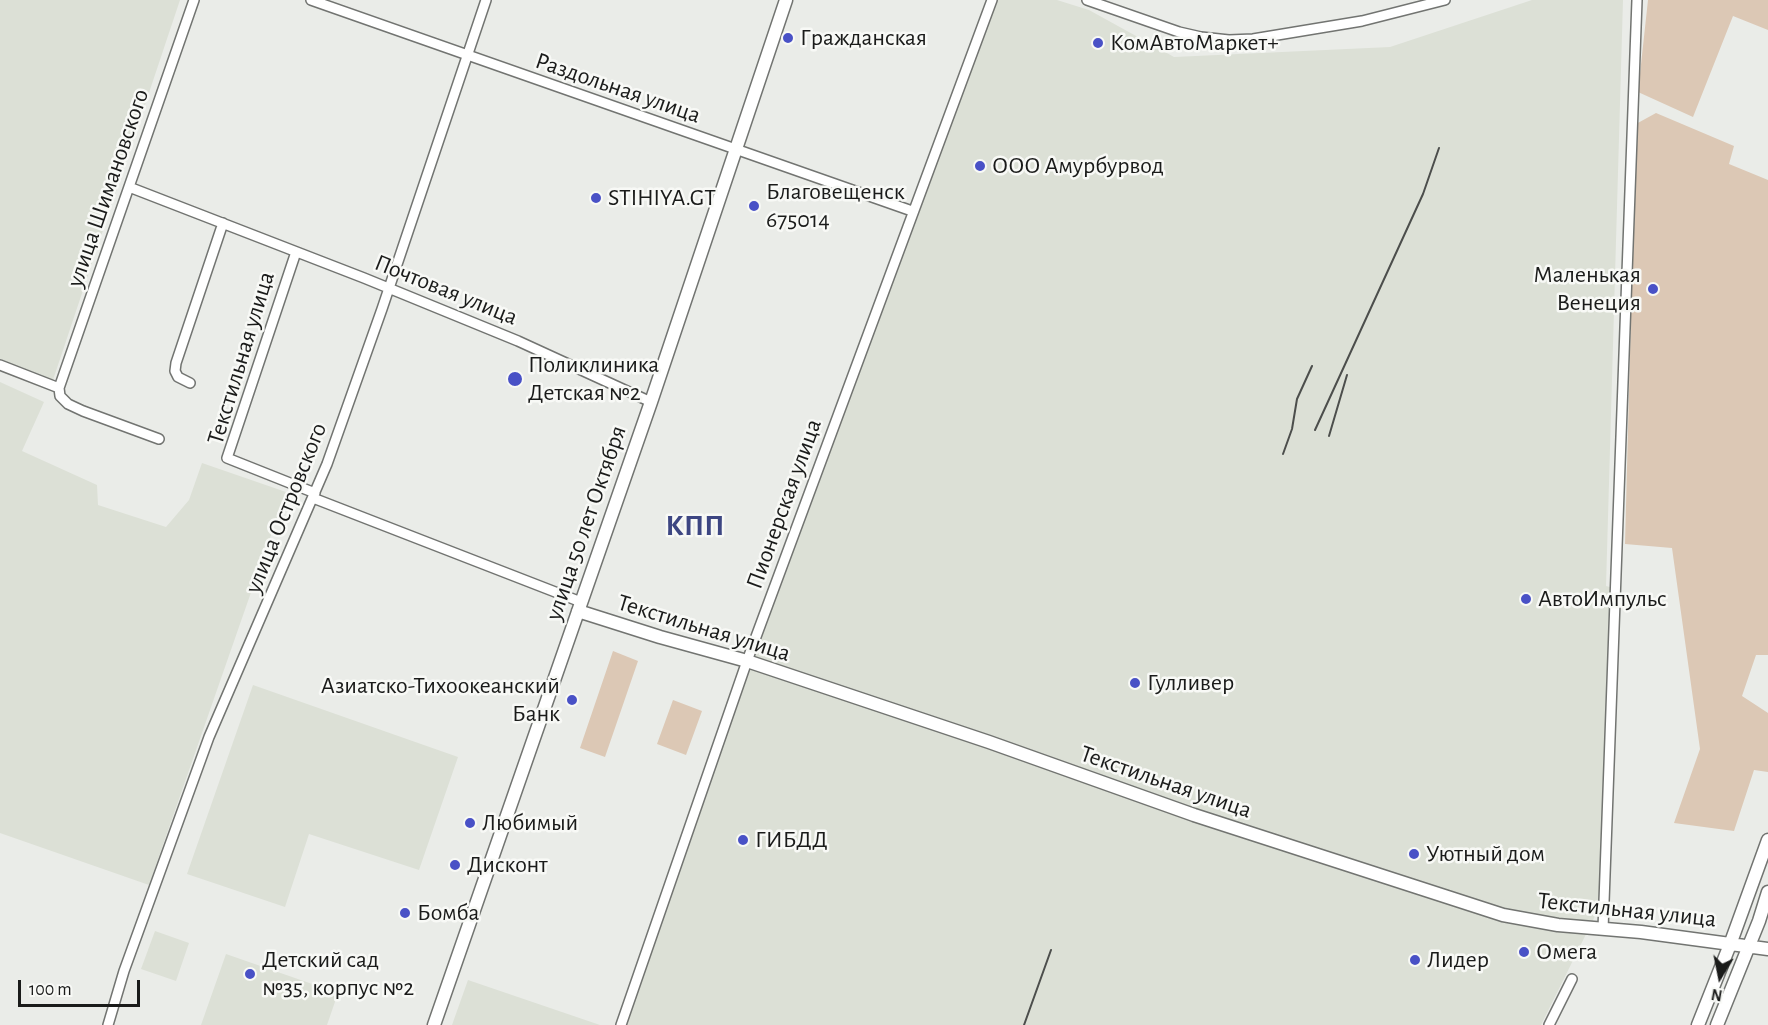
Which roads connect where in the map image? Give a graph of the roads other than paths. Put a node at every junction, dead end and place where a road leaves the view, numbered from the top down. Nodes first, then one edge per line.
1 (194, 0) edge
2 (311, 0) edge
3 (486, 0) edge
4 (786, 0) edge
5 (992, 0) edge
6 (1087, 0) edge
7 (1445, 0) edge
8 (1639, 2) edge
9 (466, 56) junction
10 (736, 150) junction
11 (129, 187) junction
12 (912, 212) junction
13 (223, 223) junction
14 (296, 252) junction
15 (389, 289) junction
16 (0, 365) edge
17 (190, 383) dead end
18 (59, 388) junction
19 (651, 402) junction
20 (159, 439) dead end
21 (314, 496) junction
22 (580, 606) junction
23 (747, 661) junction
24 (1768, 840) edge
25 (1768, 892) edge
26 (1602, 929) junction
27 (1731, 942) junction
28 (1750, 945) junction
29 (1768, 949) edge
30 (1572, 979) dead end
31 (108, 1025) edge
32 (434, 1025) edge
33 (621, 1025) edge
34 (1549, 1025) edge
35 (1698, 1025) edge
36 (1717, 1025) edge

1 - 11 street, улица Шимановского
2 - 9 street, Раздольная улица
3 - 9 street, улица Островского
4 - 10 main road, улица 50 лет Октября
5 - 12 street, Пионерская улица
6 - 7 street
8 - 26 street
9 - 10 street, Раздольная улица
9 - 15 street, улица Островского
10 - 12 street, Раздольная улица
10 - 19 main road, улица 50 лет Октября
11 - 13 street, Почтовая улица
11 - 18 street, улица Шимановского
12 - 23 street, Пионерская улица
13 - 14 street, Почтовая улица
13 - 17 street
14 - 15 street, Почтовая улица
14 - 21 street, Текстильная улица
15 - 19 street, Почтовая улица
15 - 21 street, улица Островского
16 - 18 street
18 - 20 street
19 - 22 main road, улица 50 лет Октября
21 - 22 street, Текстильная улица
21 - 31 street, улица Островского
22 - 23 main road, Текстильная улица
22 - 32 main road, улица 50 лет Октября
23 - 26 main road, Текстильная улица
23 - 33 street, Пионерская улица
24 - 27 main road
25 - 28 main road
26 - 27 main road, Текстильная улица
27 - 28 main road, Текстильная улица
27 - 35 main road
28 - 29 main road, Текстильная улица
28 - 36 main road
30 - 34 street

